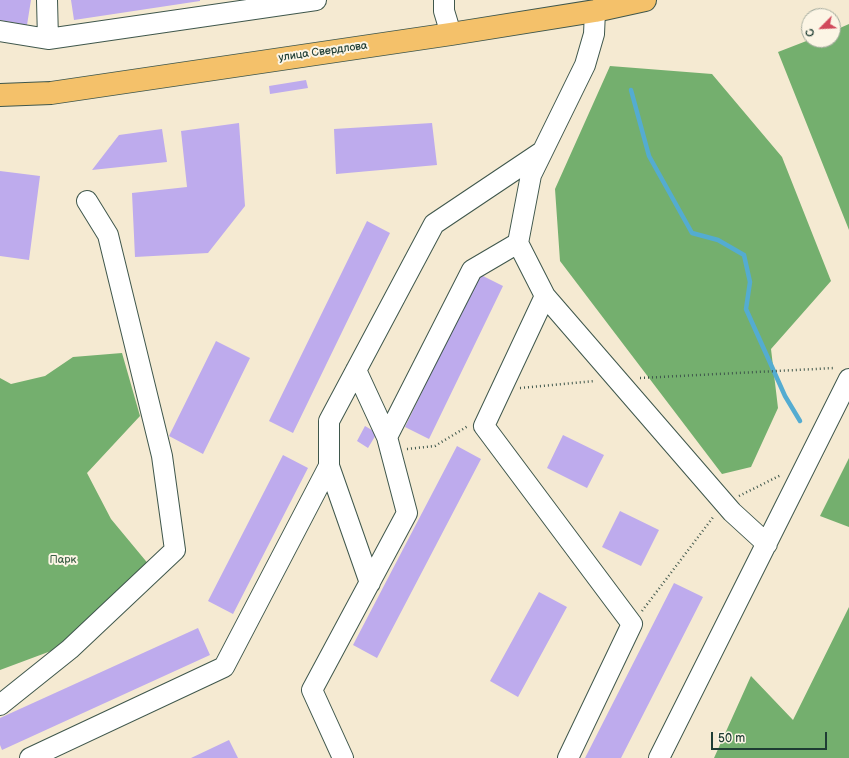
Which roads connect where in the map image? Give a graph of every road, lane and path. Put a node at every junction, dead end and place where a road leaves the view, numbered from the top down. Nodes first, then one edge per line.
1 (47, 0) edge
2 (316, 0) edge
3 (444, 0) edge
4 (645, 0) edge
5 (248, 5) edge
6 (595, 11) junction
7 (0, 31) edge
8 (451, 34) junction
9 (48, 39) junction
10 (0, 95) edge
11 (540, 153) junction
12 (87, 201) dead end
13 (518, 243) junction
14 (545, 296) junction
15 (356, 370) junction
16 (847, 386) edge
17 (387, 437) junction
18 (808, 462) junction
19 (329, 466) junction
20 (724, 504) junction
21 (767, 544) junction
22 (370, 583) junction
23 (632, 624) junction
24 (0, 705) edge
25 (30, 758) edge
26 (343, 758) edge
27 (568, 758) edge
28 (659, 758) edge

1 - 9 street
2 - 5 street
3 - 8 street
4 - 6 main road, улица Свердлова
5 - 9 street
6 - 8 main road, улица Свердлова
6 - 11 street
7 - 9 street
8 - 10 main road, улица Свердлова
11 - 13 street
11 - 15 street
12 - 24 street
13 - 14 street
13 - 17 street
14 - 20 street
14 - 23 street
15 - 17 street
15 - 19 street
16 - 18 street
17 - 22 street
18 - 20 path
18 - 21 street
19 - 22 street
19 - 25 street
20 - 21 street
20 - 23 path
21 - 28 street
22 - 26 street
23 - 27 street

